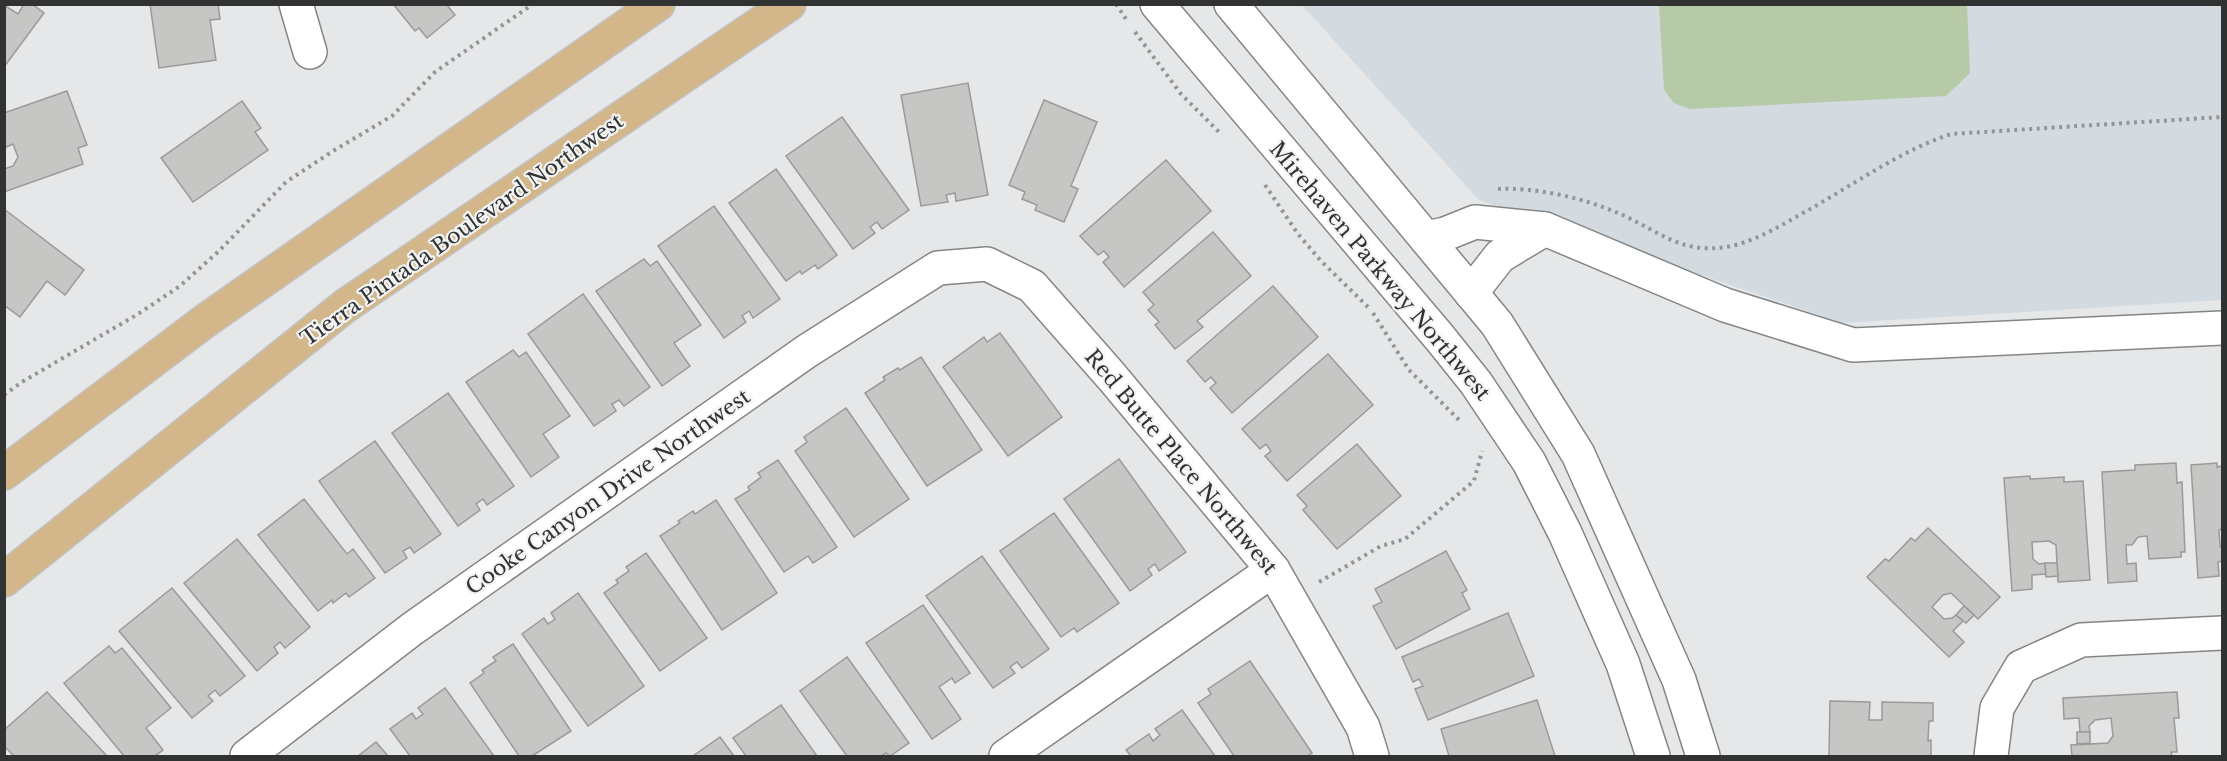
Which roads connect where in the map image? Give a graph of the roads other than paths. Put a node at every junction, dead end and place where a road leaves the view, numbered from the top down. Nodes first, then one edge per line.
1 (296, 4) edge
2 (658, 4) edge
3 (789, 4) edge
4 (1157, 4) edge
5 (1231, 4) edge
6 (310, 52) dead end
7 (1545, 229) junction
8 (1426, 238) junction
9 (987, 264) joint
10 (1471, 293) junction
11 (2223, 328) edge
12 (4, 473) edge
13 (1273, 570) junction
14 (4, 580) edge
15 (2223, 633) edge
16 (247, 756) edge
17 (1006, 756) edge
18 (1371, 756) edge
19 (1653, 756) edge
20 (1703, 756) edge
21 (1991, 756) edge

1 - 6 street
2 - 12 main road
3 - 14 main road, Tierra Pintada Boulevard Northwest
4 - 19 street, Mirehaven Parkway Northwest
5 - 8 street
7 - 8 street
7 - 10 street
7 - 11 street
8 - 10 street
9 - 13 street, Red Butte Place Northwest
9 - 16 street, Cooke Canyon Drive Northwest
10 - 20 street
13 - 17 street
13 - 18 street, Red Butte Place Northwest
15 - 21 street

